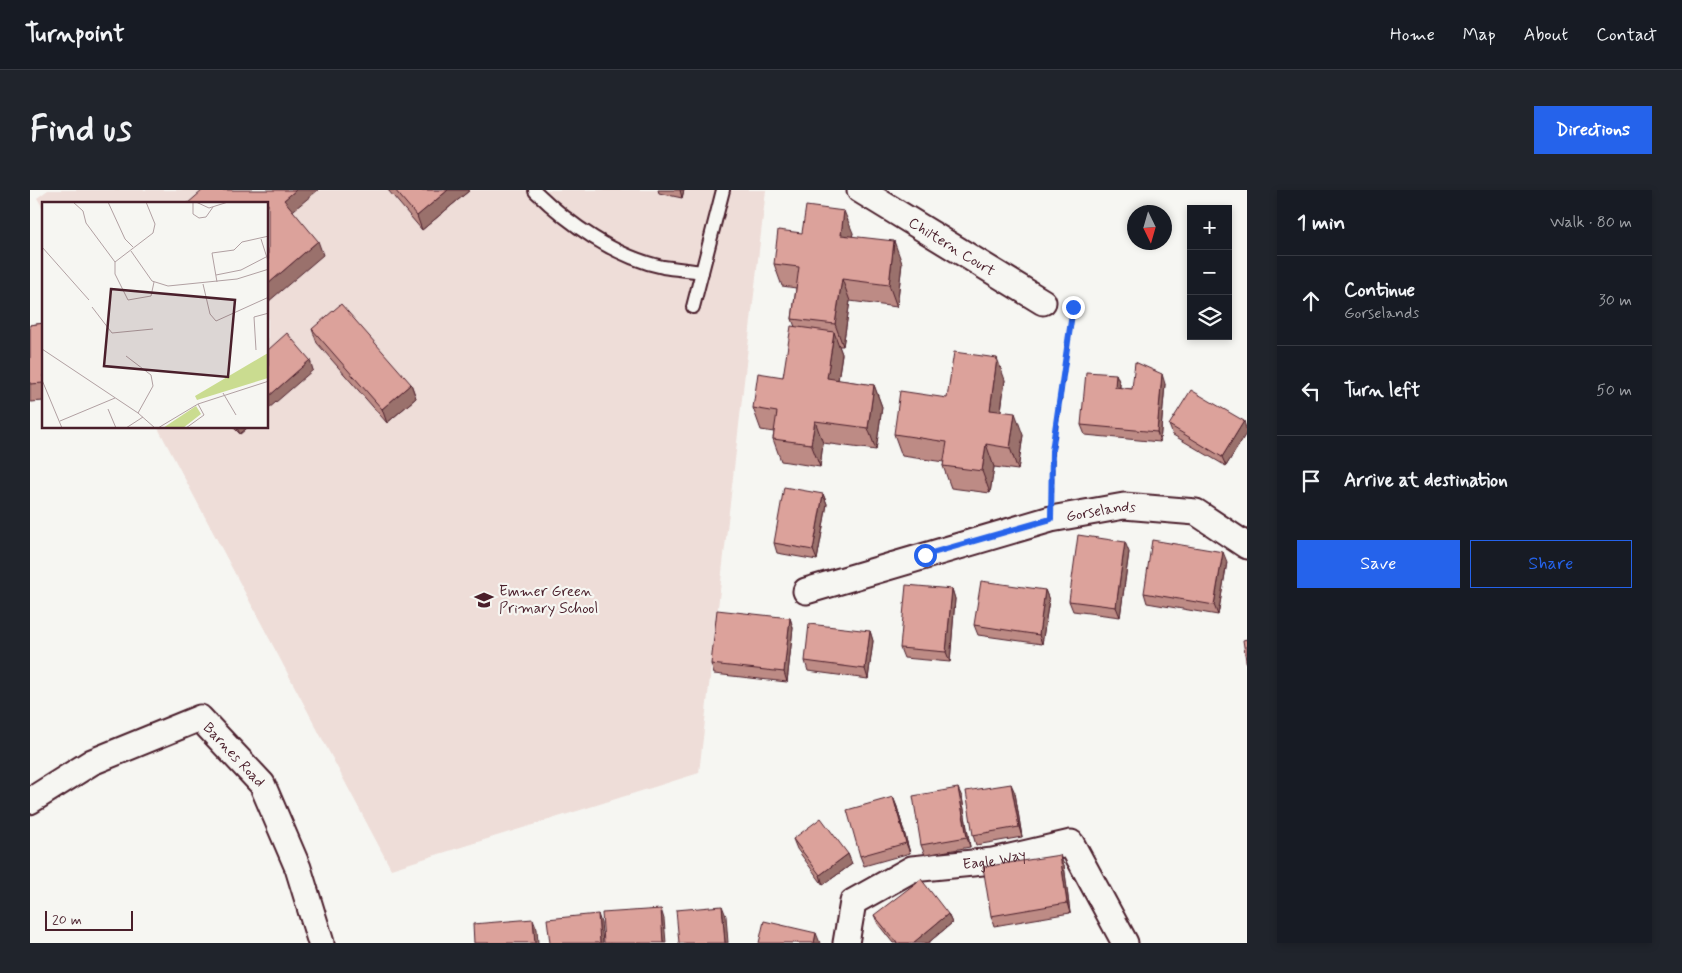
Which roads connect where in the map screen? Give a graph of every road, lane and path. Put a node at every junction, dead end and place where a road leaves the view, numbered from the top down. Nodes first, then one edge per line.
1 (723, 190) edge
2 (860, 190) edge
3 (535, 191) edge
4 (702, 272) junction
5 (1054, 302) joint
6 (694, 307) dead end
7 (1051, 519) junction
8 (1247, 546) edge
9 (806, 591) dead end
10 (30, 801) edge
11 (321, 943) edge
12 (846, 943) edge
13 (1125, 943) edge

1 - 4 lane
2 - 5 street, Chiltern Court
3 - 4 lane
4 - 6 lane
5 - 7 path
7 - 8 street, Gorselands
7 - 9 street, Gorselands
10 - 11 street, Barnes Road
12 - 13 street, Eagle Way

